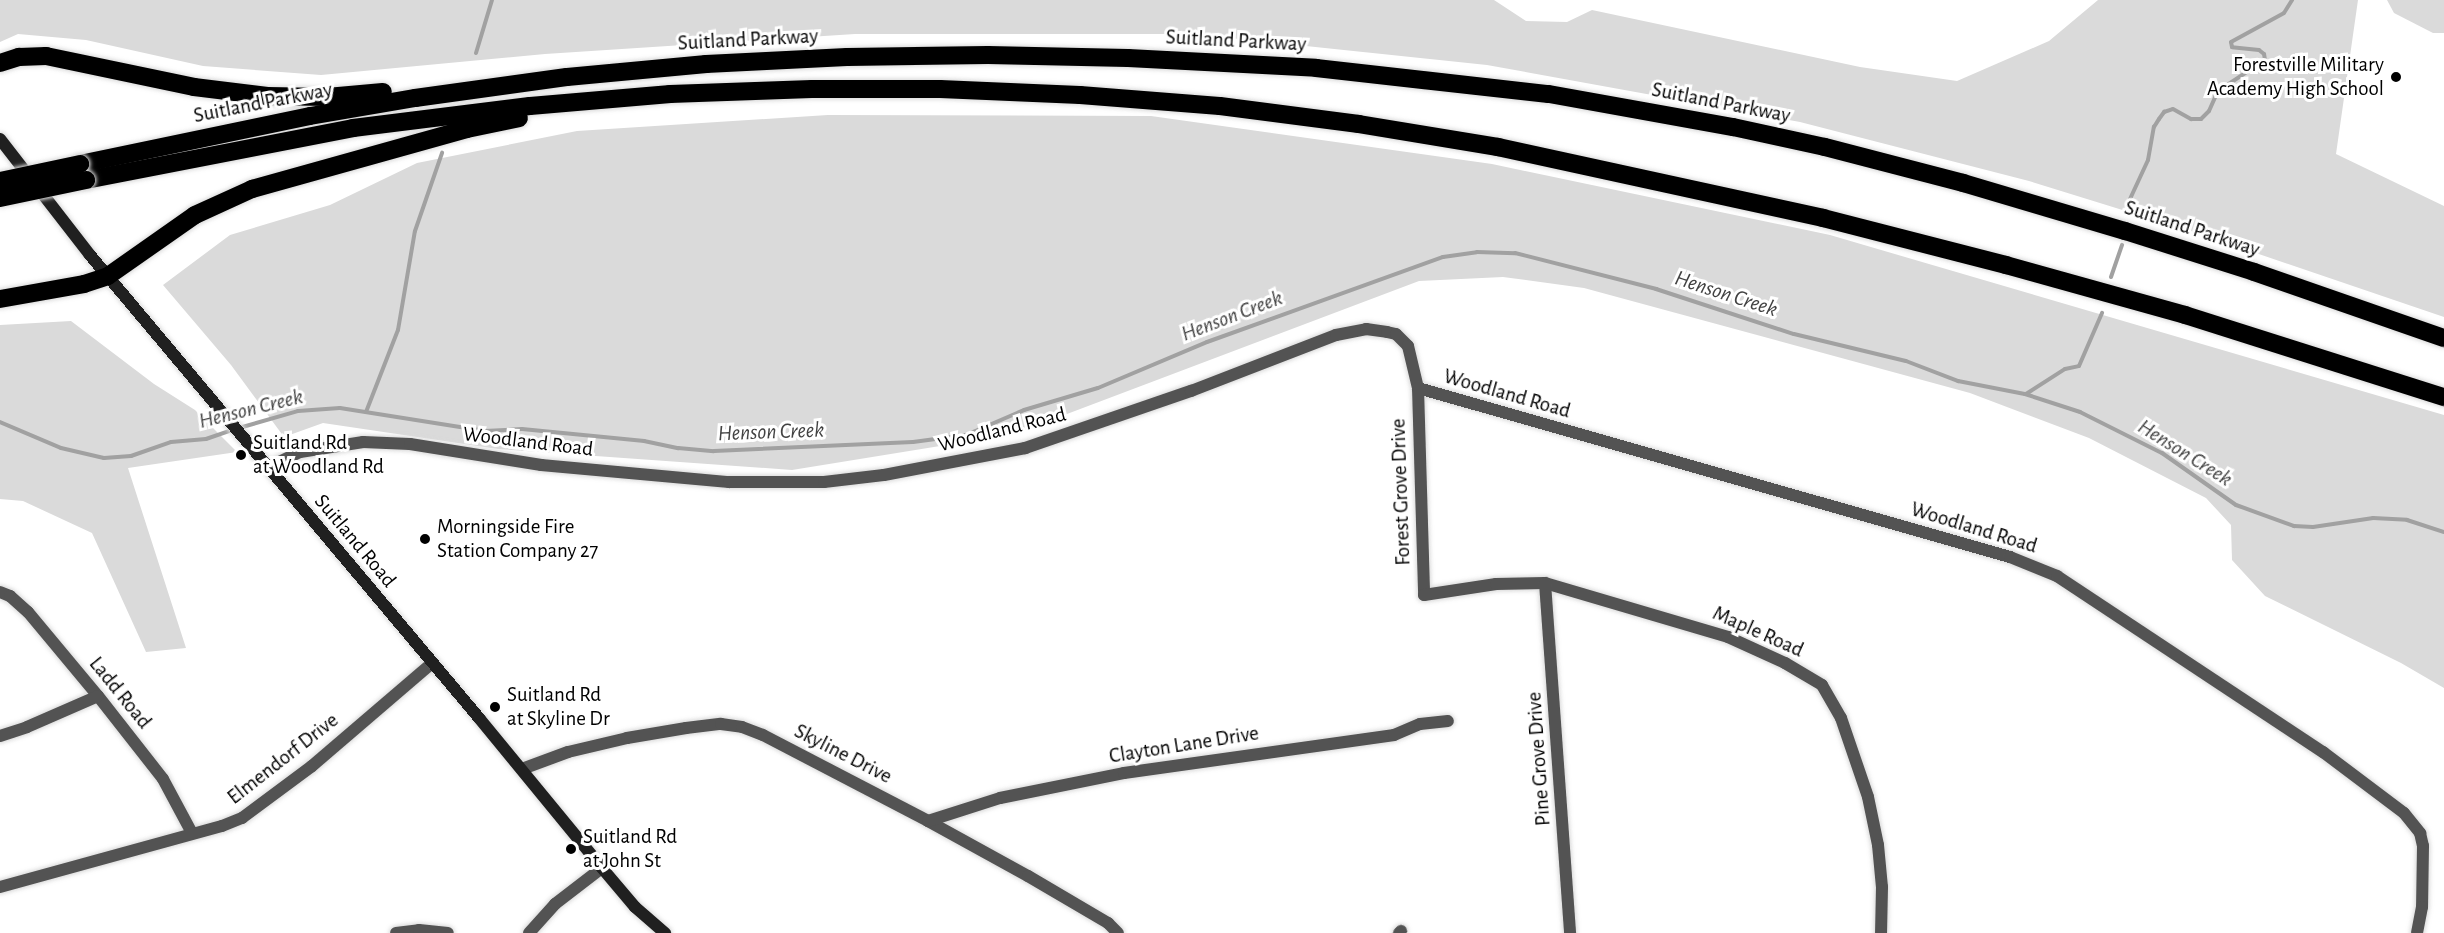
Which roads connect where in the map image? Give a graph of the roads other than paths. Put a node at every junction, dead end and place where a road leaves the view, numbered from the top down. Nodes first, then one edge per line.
1 (0, 63) edge
2 (517, 83) junction
3 (639, 96) junction
4 (0, 139) edge
5 (83, 172) junction
6 (0, 181) edge
7 (0, 198) edge
8 (108, 276) junction
9 (0, 299) edge
10 (2444, 338) edge
11 (1418, 388) junction
12 (2444, 397) edge
13 (269, 467) junction
14 (1545, 583) junction
15 (0, 592) edge
16 (1424, 595) joint
17 (432, 663) junction
18 (98, 696) junction
19 (1448, 721) dead end
20 (0, 736) edge
21 (522, 769) junction
22 (928, 821) junction
23 (192, 833) junction
24 (602, 868) junction
25 (0, 887) edge
26 (396, 933) edge
27 (448, 933) edge
28 (529, 933) edge
29 (665, 933) edge
30 (1119, 933) edge
31 (1570, 933) edge
32 (1881, 933) edge
33 (2417, 933) edge

1 - 2 highway
2 - 5 highway, Suitland Parkway
2 - 10 highway, Suitland Parkway
3 - 5 highway, Suitland Parkway
3 - 8 highway
3 - 12 highway, Suitland Parkway
4 - 8 main road, Suitland Road
5 - 6 highway, Suitland Parkway, bridge
5 - 7 highway, Suitland Parkway, bridge
8 - 9 highway
8 - 13 main road, Suitland Road
11 - 13 street, Woodland Road
11 - 16 street, Forest Grove Drive
11 - 33 street, Woodland Road
13 - 17 main road, Suitland Road
14 - 16 street, Maple Road
14 - 31 street, Pine Grove Drive
14 - 32 street, Maple Road
15 - 18 street, Ladd Road
17 - 21 main road, Suitland Road
17 - 23 street, Elmendorf Drive
18 - 20 street
18 - 23 street, Ladd Road
19 - 22 street, Clayton Lane Drive
21 - 22 street, Skyline Drive
21 - 24 main road, Suitland Road
22 - 30 street, Skyline Drive
23 - 25 street, Elmendorf Drive
24 - 28 street
24 - 29 main road, Suitland Road
26 - 27 street

